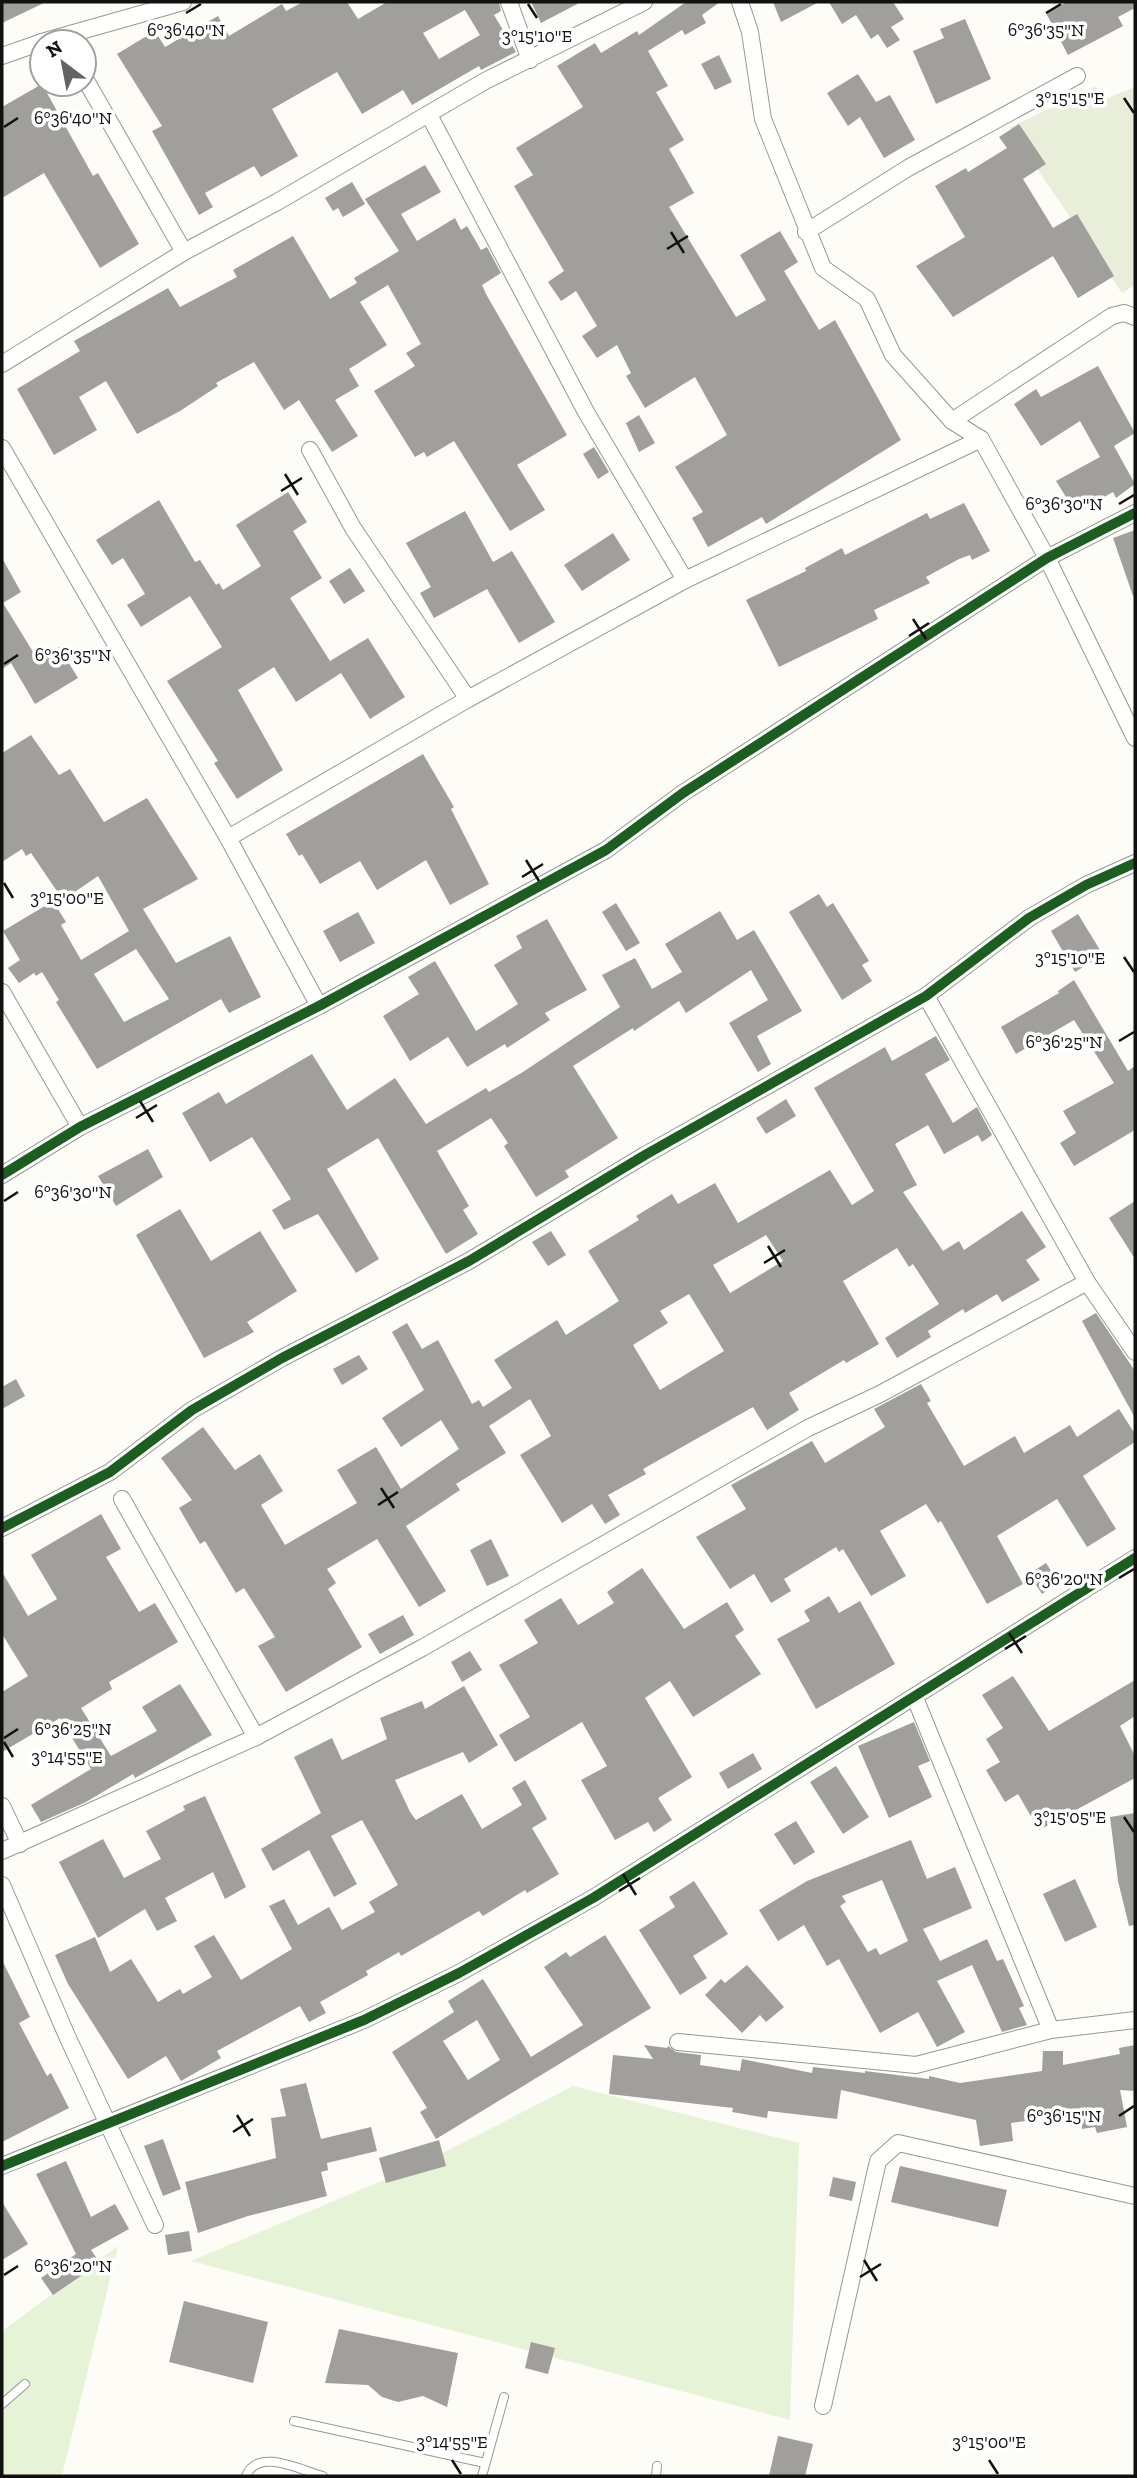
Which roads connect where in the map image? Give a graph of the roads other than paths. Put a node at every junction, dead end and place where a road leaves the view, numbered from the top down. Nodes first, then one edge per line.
1 (175, 2) edge
2 (509, 2) edge
3 (644, 2) edge
4 (740, 2) edge
5 (96, 28) edge
6 (28, 47) edge
7 (2, 56) edge
8 (530, 60) junction
9 (1077, 76) dead end
10 (96, 98) edge
11 (429, 116) junction
12 (806, 232) junction
13 (184, 251) junction
14 (1135, 317) edge
15 (2, 364) edge
16 (952, 421) junction
17 (981, 439) junction
18 (2, 448) edge
19 (310, 450) dead end
20 (1135, 513) edge
21 (1047, 558) junction
22 (685, 580) junction
23 (468, 699) junction
24 (1135, 738) edge
25 (228, 838) junction
26 (1135, 863) edge
27 (2, 992) edge
28 (926, 996) junction
29 (319, 1006) junction
30 (80, 1127) junction
31 (2, 1175) edge
32 (1087, 1282) junction
33 (1135, 1352) edge
34 (122, 1499) dead end
35 (2, 1528) edge
36 (1135, 1558) edge
37 (915, 1699) junction
38 (256, 1737) junction
39 (2, 1806) edge
40 (20, 1844) junction
41 (2, 1851) edge
42 (2, 1885) edge
43 (1135, 2020) edge
44 (1051, 2030) junction
45 (678, 2042) dead end
46 (109, 2123) junction
47 (2, 2166) edge
48 (1135, 2196) edge
49 (155, 2225) dead end
50 (25, 2384) dead end
51 (504, 2397) dead end
52 (2, 2404) edge
53 (822, 2406) dead end
54 (294, 2421) dead end
55 (485, 2463) junction
56 (657, 2466) dead end
57 (246, 2476) edge
58 (323, 2476) edge
59 (482, 2476) edge
60 (656, 2476) edge

1 - 5 street
2 - 8 street
3 - 8 street
4 - 12 street
6 - 7 street
8 - 11 street
9 - 12 street
10 - 13 street
11 - 13 street
11 - 22 street
12 - 16 street
13 - 15 street
14 - 16 street
16 - 17 street
17 - 21 street
17 - 22 street
18 - 25 street
19 - 23 street
20 - 21 street
21 - 24 street
21 - 29 street
22 - 23 street
23 - 25 street
25 - 29 street
26 - 28 street
27 - 30 street
28 - 32 street
28 - 35 street
29 - 30 street
30 - 31 street
32 - 33 street
32 - 38 street
34 - 38 street
36 - 37 street
37 - 44 street
37 - 46 street
38 - 40 street
39 - 40 street
40 - 41 street
42 - 46 street
43 - 44 street
44 - 45 street
46 - 47 street
46 - 49 street
48 - 53 street
50 - 52 lane
51 - 55 lane
54 - 55 lane
55 - 59 lane
56 - 60 lane
57 - 58 lane

